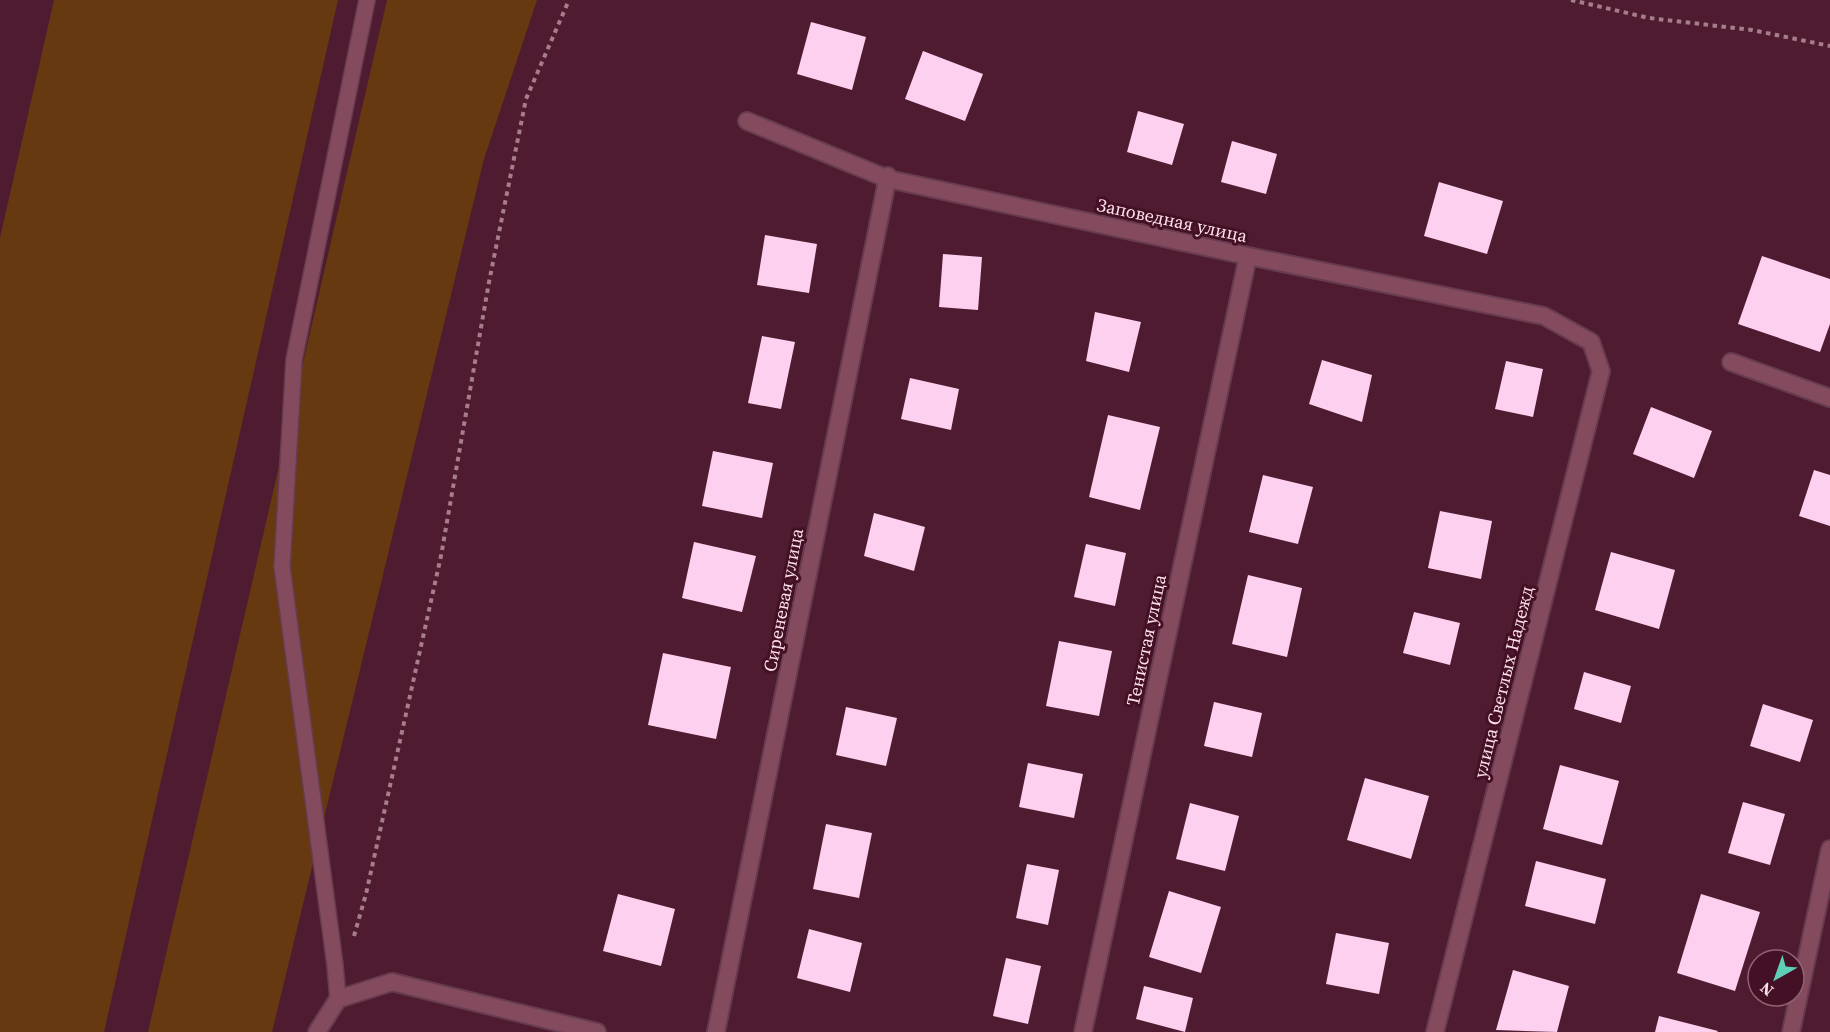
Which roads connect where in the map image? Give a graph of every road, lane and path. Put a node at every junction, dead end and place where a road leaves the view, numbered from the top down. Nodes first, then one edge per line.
1 (367, 0) edge
2 (569, 0) edge
3 (1571, 0) edge
4 (1830, 46) edge
5 (747, 121) dead end
6 (888, 178) junction
7 (1248, 256) junction
8 (1591, 342) joint
9 (1731, 362) dead end
10 (1830, 398) edge
11 (1830, 849) edge
12 (352, 946) dead end
13 (338, 999) junction
14 (317, 1032) edge
15 (597, 1032) edge
16 (716, 1032) edge
17 (1083, 1032) edge
18 (1436, 1032) edge
19 (1791, 1032) edge

1 - 13 lane
2 - 12 path
3 - 4 path
5 - 6 street, Заповедная улица
6 - 7 street, Заповедная улица
6 - 16 street, Сиреневая улица
7 - 8 street, Заповедная улица
7 - 17 street, Тенистая улица
8 - 18 street, улица Светлых Надежд
9 - 10 street
11 - 19 street
13 - 14 street
13 - 15 street

